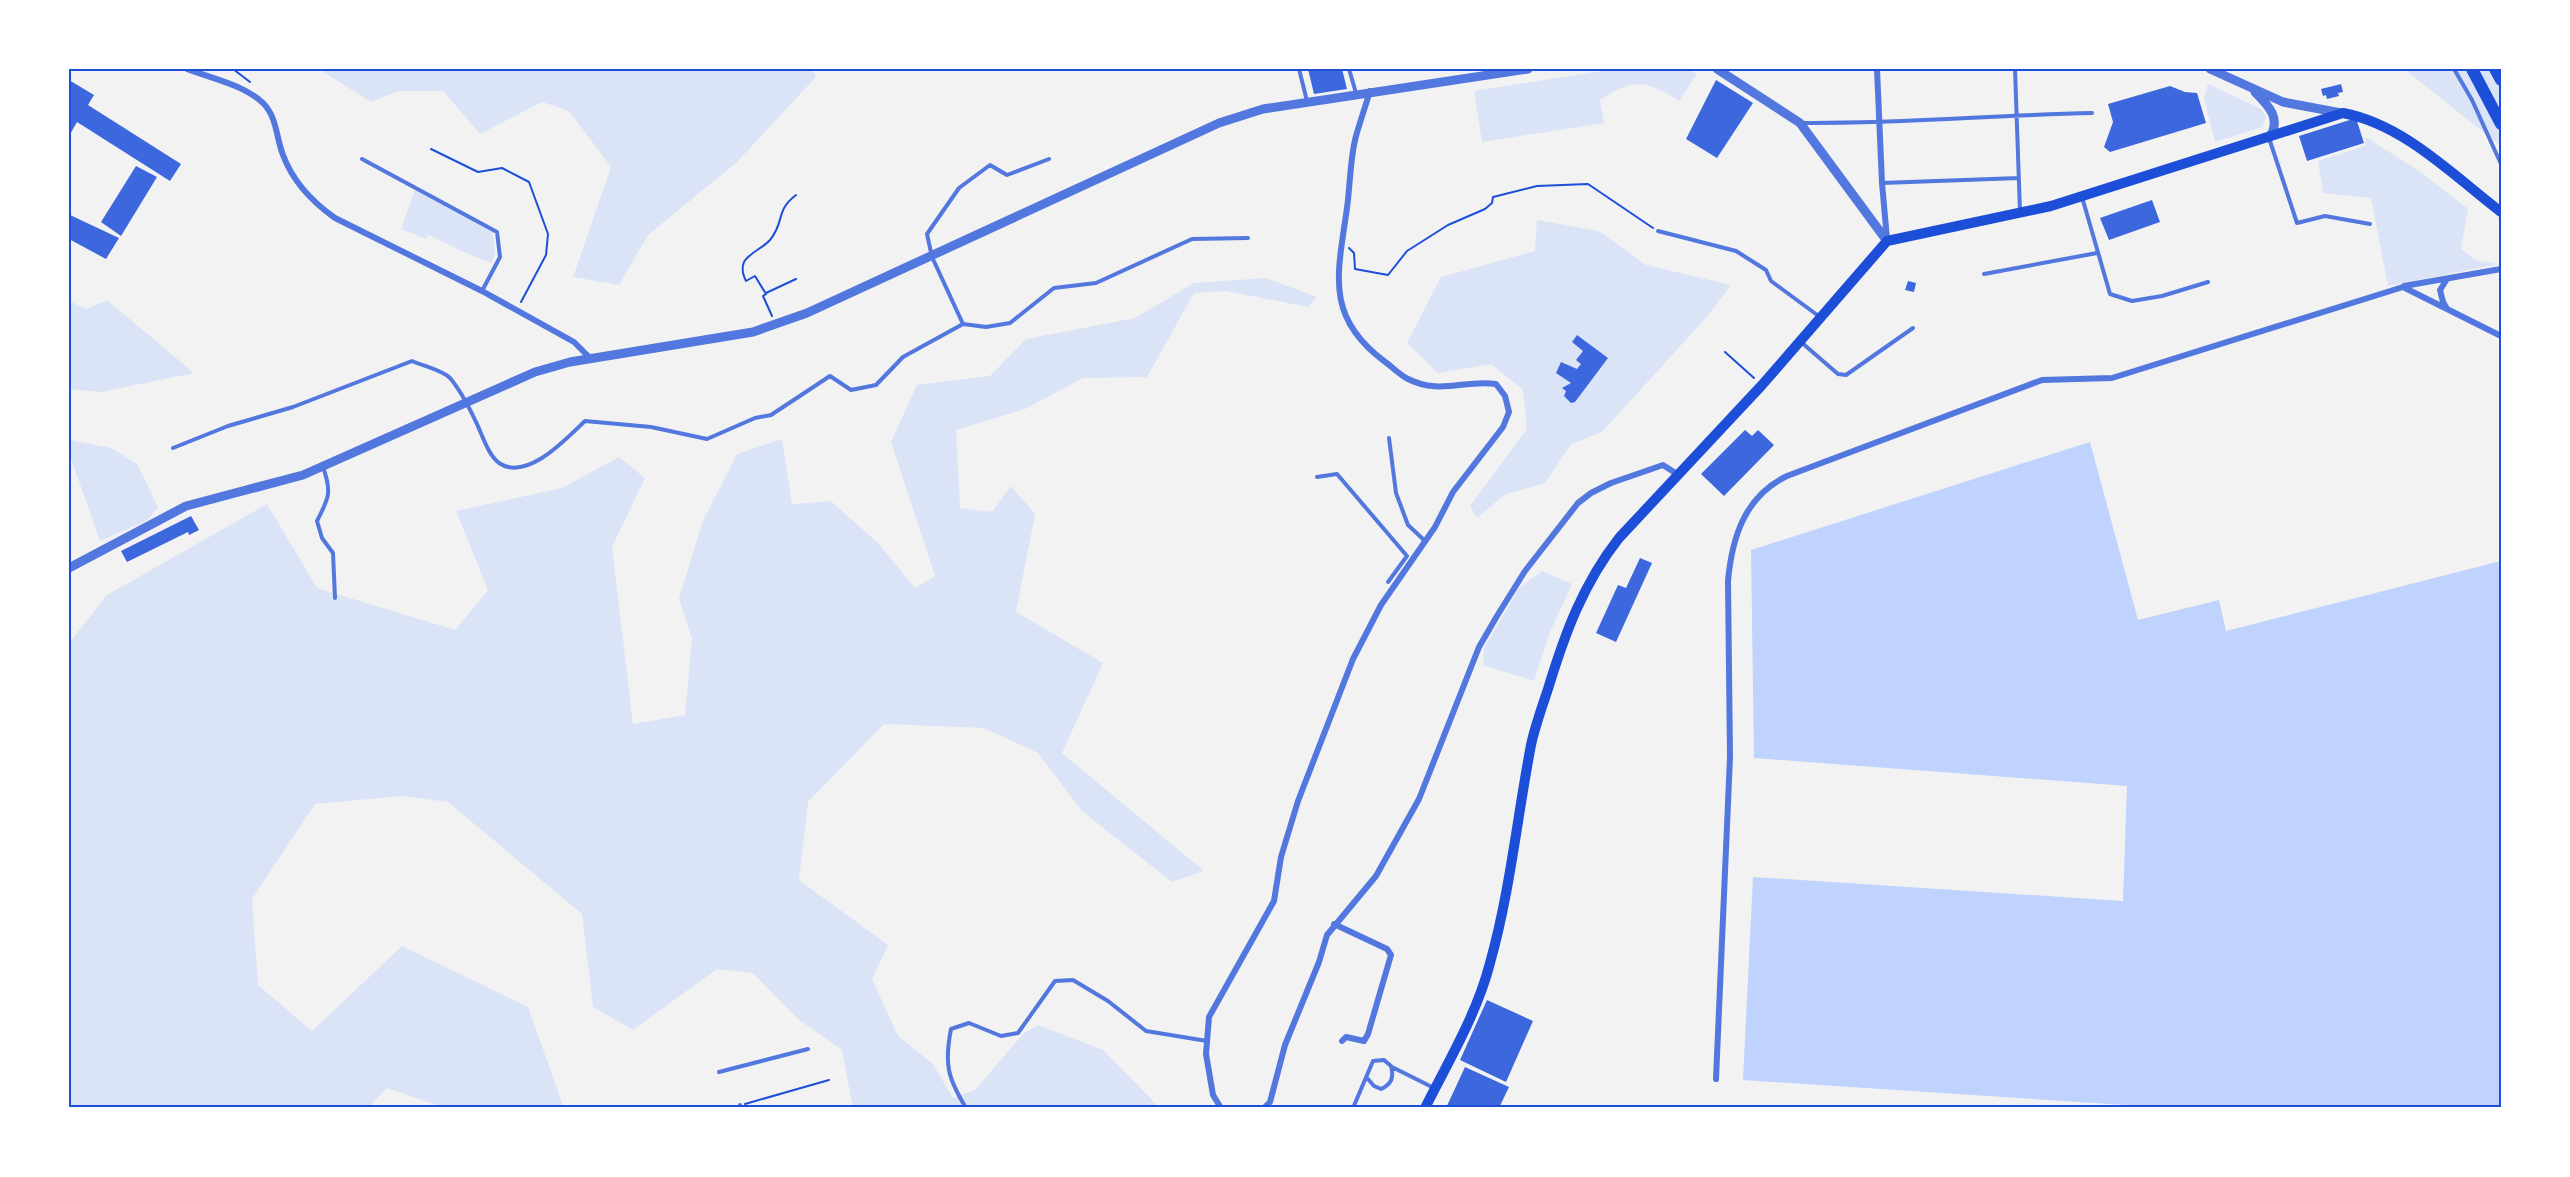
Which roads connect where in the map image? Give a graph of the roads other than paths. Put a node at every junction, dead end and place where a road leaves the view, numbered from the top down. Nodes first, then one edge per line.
1 (187, 69) edge
2 (1299, 69) edge
3 (1348, 69) edge
4 (1528, 69) edge
5 (1717, 69) edge
6 (1877, 69) edge
7 (2015, 69) edge
8 (2210, 69) edge
9 (2454, 69) edge
10 (2472, 69) edge
11 (2495, 69) edge
12 (2501, 80) edge
13 (2252, 89) junction
14 (1370, 92) junction
15 (1356, 93) junction
16 (1308, 102) junction
17 (2092, 113) dead end
18 (2343, 113) junction
19 (2017, 115) junction
20 (1800, 123) junction
21 (1879, 123) junction
22 (2501, 124) edge
23 (2269, 138) junction
24 (362, 159) dead end
25 (1049, 159) dead end
26 (2501, 164) edge
27 (2019, 178) junction
28 (1882, 183) junction
29 (2082, 197) junction
30 (2501, 212) edge
31 (2020, 213) junction
32 (2370, 224) dead end
33 (1658, 231) road end
34 (1248, 238) dead end
35 (1887, 241) junction
36 (2097, 253) junction
37 (932, 257) junction
38 (2501, 268) edge
39 (1984, 274) dead end
40 (2448, 278) junction
41 (2208, 282) dead end
42 (2403, 286) junction
43 (482, 291) junction
44 (2447, 308) junction
45 (1820, 318) junction
46 (963, 324) junction
47 (1913, 328) dead end
48 (2501, 336) edge
49 (1801, 341) junction
50 (590, 358) junction
51 (466, 402) junction
52 (1389, 438) dead end
53 (173, 448) dead end
54 (323, 466) junction
55 (1677, 474) junction
56 (1317, 477) dead end
57 (1425, 542) junction
58 (69, 568) edge
59 (1388, 582) dead end
60 (334, 598) dead end
61 (1334, 924) junction
62 (1207, 1041) junction
63 (1342, 1041) dead end
64 (808, 1049) dead end
65 (1392, 1067) dead end
66 (719, 1072) dead end
67 (1368, 1079) dead end
68 (1716, 1079) dead end
69 (1435, 1089) junction
70 (966, 1108) edge
71 (1221, 1108) edge
72 (1264, 1108) edge
73 (1353, 1108) edge
74 (1425, 1108) edge

1 - 43 street
2 - 16 lane
3 - 15 lane
4 - 14 street
5 - 20 street
6 - 21 street
7 - 19 lane
8 - 13 street
9 - 26 lane
10 - 22 highway
11 - 12 highway
13 - 18 street
13 - 23 street
14 - 15 street
14 - 57 street
15 - 16 street
16 - 37 street
17 - 19 lane
18 - 23 main road
18 - 30 main road
19 - 21 lane
19 - 27 lane
20 - 21 lane
20 - 35 street
21 - 28 street
23 - 29 main road
23 - 32 lane
24 - 43 lane
25 - 37 lane
27 - 28 lane
27 - 31 lane
28 - 35 street
29 - 31 main road
29 - 36 lane
31 - 35 main road
33 - 45 lane
34 - 46 lane
35 - 45 main road
36 - 39 lane
36 - 41 lane
37 - 46 lane
37 - 50 street
38 - 40 street
40 - 42 street
40 - 44 street
42 - 44 street
42 - 68 street
43 - 50 street
44 - 48 street
45 - 49 main road
46 - 51 lane
47 - 49 lane
49 - 55 main road
50 - 51 street
51 - 53 lane
51 - 54 street
52 - 57 lane
54 - 58 street
54 - 60 lane
55 - 61 street
55 - 69 main road
56 - 59 lane
57 - 62 street
61 - 63 street
61 - 72 street
62 - 70 lane
62 - 71 street
64 - 66 lane
65 - 69 lane
67 - 73 lane
69 - 74 main road

